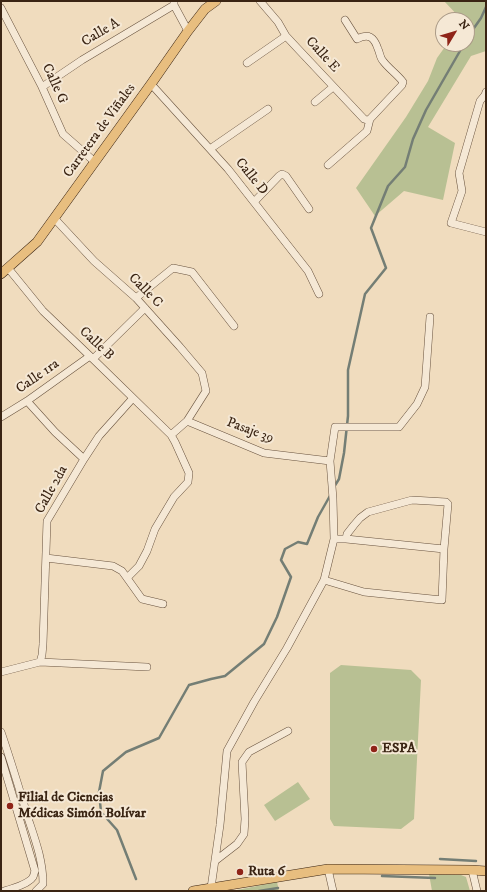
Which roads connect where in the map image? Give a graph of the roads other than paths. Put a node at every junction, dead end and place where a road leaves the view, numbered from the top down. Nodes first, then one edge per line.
1 (260, 1) edge
2 (174, 3) edge
3 (212, 3) edge
4 (1, 8) edge
5 (344, 20) dead end
6 (188, 31) junction
7 (286, 36) junction
8 (247, 63) dead end
9 (151, 84) junction
10 (42, 86) junction
11 (333, 87) junction
12 (486, 93) edge
13 (316, 102) dead end
14 (268, 109) dead end
15 (370, 119) junction
16 (210, 149) junction
17 (95, 162) junction
18 (328, 165) dead end
19 (254, 202) junction
20 (309, 209) dead end
21 (54, 218) junction
22 (486, 232) edge
23 (4, 271) edge
24 (320, 294) dead end
25 (136, 298) junction
26 (145, 308) junction
27 (430, 317) dead end
28 (234, 326) dead end
29 (92, 357) junction
30 (133, 398) junction
31 (27, 401) junction
32 (1, 417) edge
33 (187, 421) junction
34 (171, 435) junction
35 (84, 460) junction
36 (330, 461) junction
37 (334, 539) junction
38 (346, 539) junction
39 (444, 549) junction
40 (46, 558) junction
41 (127, 578) junction
42 (324, 580) junction
43 (163, 604) dead end
44 (40, 662) junction
45 (147, 667) dead end
46 (1, 672) edge
47 (1, 732) edge
48 (288, 732) dead end
49 (1, 757) edge
50 (215, 861) junction
51 (328, 869) junction
52 (472, 870) junction
53 (486, 871) edge
54 (211, 888) junction
55 (4, 891) edge
56 (36, 891) edge
57 (193, 891) edge
58 (333, 891) edge
59 (477, 891) edge

1 - 7 street, Calle E
2 - 6 street
2 - 10 street, Calle A
3 - 6 main road, Carretera de Viñales
4 - 10 street, Calle G
5 - 15 street
6 - 9 main road, Carretera de Viñales
7 - 8 street
7 - 11 street, Calle E
9 - 16 street, Calle D
9 - 17 main road, Carretera de Viñales
10 - 17 street, Calle G
11 - 13 street
11 - 15 street, Calle E
12 - 22 street
14 - 16 street
15 - 18 street
16 - 19 street, Calle D
17 - 21 main road, Carretera de Viñales
19 - 20 street
19 - 24 street, Calle D
21 - 23 main road, Carretera de Viñales
21 - 25 street, Calle C
23 - 29 street, Calle B
25 - 26 street, Calle C
25 - 28 street
26 - 29 street, Calle 1ra
26 - 33 street, Calle C
27 - 36 street
29 - 30 street, Calle B
29 - 31 street, Calle 1ra
30 - 34 street, Calle B
30 - 35 street, Calle 2da
31 - 32 street, Calle 1ra
31 - 35 street
33 - 34 street
33 - 36 street, Pasaje 39
34 - 41 street, Calle B
35 - 40 street, Calle 2da
36 - 37 street
37 - 38 street
37 - 42 street
38 - 39 street
38 - 39 street
39 - 42 street
40 - 41 street
40 - 44 street, Calle 2da
41 - 43 street
42 - 50 street
44 - 45 street
44 - 46 street
47 - 56 street
48 - 50 street
49 - 55 street
50 - 54 street
51 - 52 main road
51 - 54 main road
51 - 58 street
52 - 53 main road
52 - 59 street
54 - 57 main road

